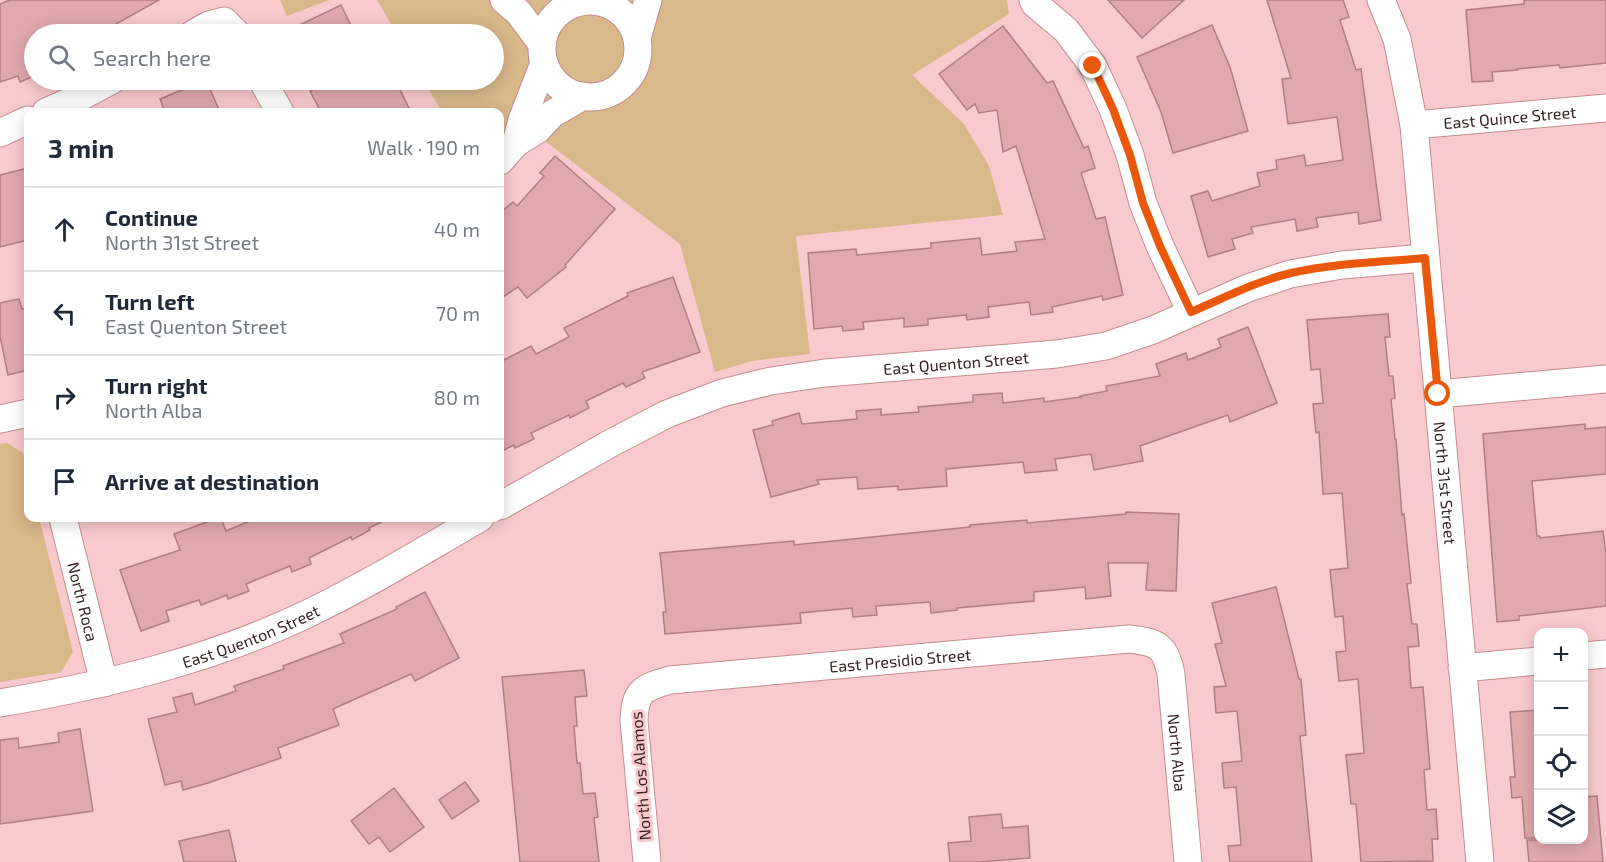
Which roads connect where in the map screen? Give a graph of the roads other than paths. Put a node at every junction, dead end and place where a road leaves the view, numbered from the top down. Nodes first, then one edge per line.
1 (504, 0) edge
2 (648, 0) edge
3 (1033, 0) edge
4 (1381, 0) edge
5 (586, 1) edge
6 (637, 38) junction
7 (543, 54) junction
8 (93, 90) edge
9 (268, 90) edge
10 (583, 96) junction
11 (55, 108) edge
12 (278, 108) edge
13 (1606, 108) edge
14 (24, 122) edge
15 (1414, 125) junction
16 (0, 133) edge
17 (508, 152) edge
18 (1425, 258) junction
19 (1191, 312) junction
20 (1606, 379) edge
21 (1438, 394) junction
22 (24, 414) edge
23 (0, 419) edge
24 (504, 504) edge
25 (64, 522) edge
26 (473, 522) edge
27 (1160, 646) joint
28 (1606, 654) edge
29 (1588, 656) edge
30 (1534, 661) edge
31 (1462, 668) junction
32 (104, 683) junction
33 (642, 691) joint
34 (0, 704) edge
35 (647, 862) edge
36 (1188, 862) edge
37 (1479, 862) edge

1 - 7 street
2 - 6 street
3 - 19 street
4 - 15 street, North 31st Street
5 - 6 street
5 - 7 street
6 - 10 street
7 - 10 street
7 - 17 street
8 - 11 street
9 - 12 street
10 - 17 street
13 - 15 street, East Quince Street
14 - 16 street
15 - 18 street, North 31st Street
18 - 19 street, East Quenton Street
18 - 21 street, North 31st Street
19 - 24 street, East Quenton Street
20 - 21 street
21 - 31 street, North 31st Street
22 - 23 street
25 - 32 street, North Roca
26 - 32 street, East Quenton Street
27 - 33 street, East Presidio Street
27 - 36 street, North Alba
28 - 29 street
30 - 31 street
31 - 37 street, North 31st Street
32 - 34 street, East Quenton Street
33 - 35 street, North Los Alamos

